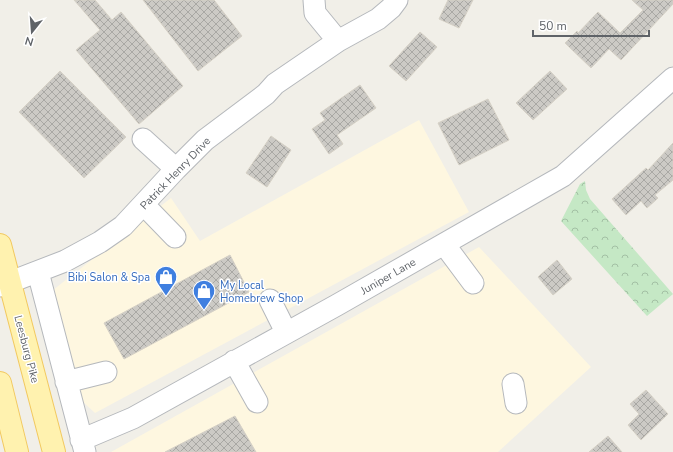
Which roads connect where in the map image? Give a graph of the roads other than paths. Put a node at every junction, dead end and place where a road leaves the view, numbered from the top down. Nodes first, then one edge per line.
1 (314, 0) edge
2 (397, 0) edge
3 (338, 41) junction
4 (673, 78) edge
5 (143, 140) dead end
6 (176, 169) junction
7 (144, 205) junction
8 (175, 237) dead end
9 (444, 244) junction
10 (0, 245) edge
11 (38, 272) junction
12 (473, 283) dead end
13 (5, 285) edge
14 (270, 300) dead end
15 (286, 332) junction
16 (234, 361) junction
17 (106, 372) dead end
18 (66, 382) junction
19 (0, 383) edge
20 (257, 402) dead end
21 (83, 446) edge
22 (17, 452) edge
23 (54, 452) edge

1 - 3 street
2 - 3 street, Patrick Henry Drive
3 - 6 street, Patrick Henry Drive
4 - 9 street, Juniper Lane
5 - 6 street
6 - 7 street, Patrick Henry Drive
7 - 8 street
7 - 11 street, Patrick Henry Drive
9 - 12 street
9 - 15 street, Juniper Lane
10 - 13 main road, Leesburg Pike
11 - 13 street, Patrick Henry Drive
11 - 18 street
13 - 23 main road, Leesburg Pike
14 - 15 street
15 - 16 street, Juniper Lane
16 - 20 street
16 - 21 street, Juniper Lane
17 - 18 street
18 - 21 street
19 - 22 main road

